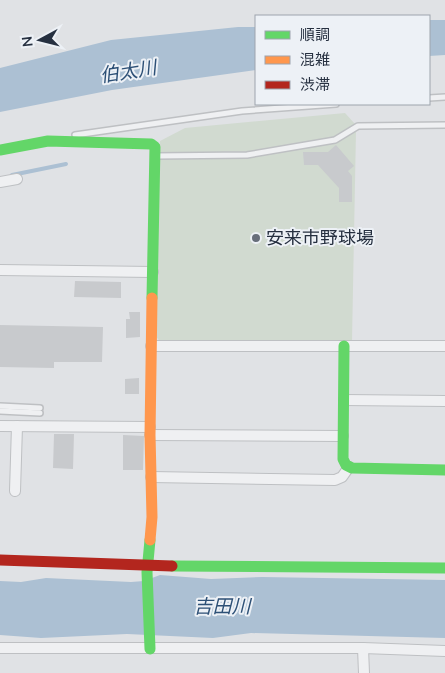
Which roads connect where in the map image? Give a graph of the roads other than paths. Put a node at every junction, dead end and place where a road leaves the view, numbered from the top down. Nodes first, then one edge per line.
1 (445, 97) edge
2 (430, 98) edge
3 (323, 105) edge
4 (445, 125) edge
5 (48, 141) junction
6 (2, 153) edge
7 (155, 156) junction
8 (17, 179) dead end
9 (0, 182) edge
10 (0, 270) edge
11 (153, 272) junction
12 (151, 346) junction
13 (344, 346) junction
14 (445, 346) edge
15 (344, 400) junction
16 (445, 401) edge
17 (0, 406) edge
18 (0, 411) edge
19 (0, 426) edge
20 (17, 426) junction
21 (150, 431) junction
22 (343, 436) junction
23 (349, 467) junction
24 (445, 470) edge
25 (151, 476) junction
26 (15, 491) dead end
27 (0, 560) edge
28 (445, 568) edge
29 (148, 569) junction
30 (0, 648) edge
31 (363, 648) junction
32 (150, 649) junction
33 (445, 651) edge
34 (364, 673) edge

1 - 2 lane
3 - 5 lane
4 - 7 lane
5 - 6 street
5 - 7 street
7 - 11 street
8 - 9 street
10 - 11 street
11 - 12 street
12 - 13 street
12 - 21 street
13 - 14 street
13 - 15 street
15 - 16 street
15 - 22 street
17 - 18 lane
19 - 20 street
20 - 21 street
20 - 26 street
21 - 22 street
21 - 25 street
22 - 23 street
23 - 24 street
23 - 25 street
25 - 29 street
27 - 29 street
28 - 29 street
29 - 32 street
30 - 32 street
31 - 32 street
31 - 33 street
31 - 34 street

